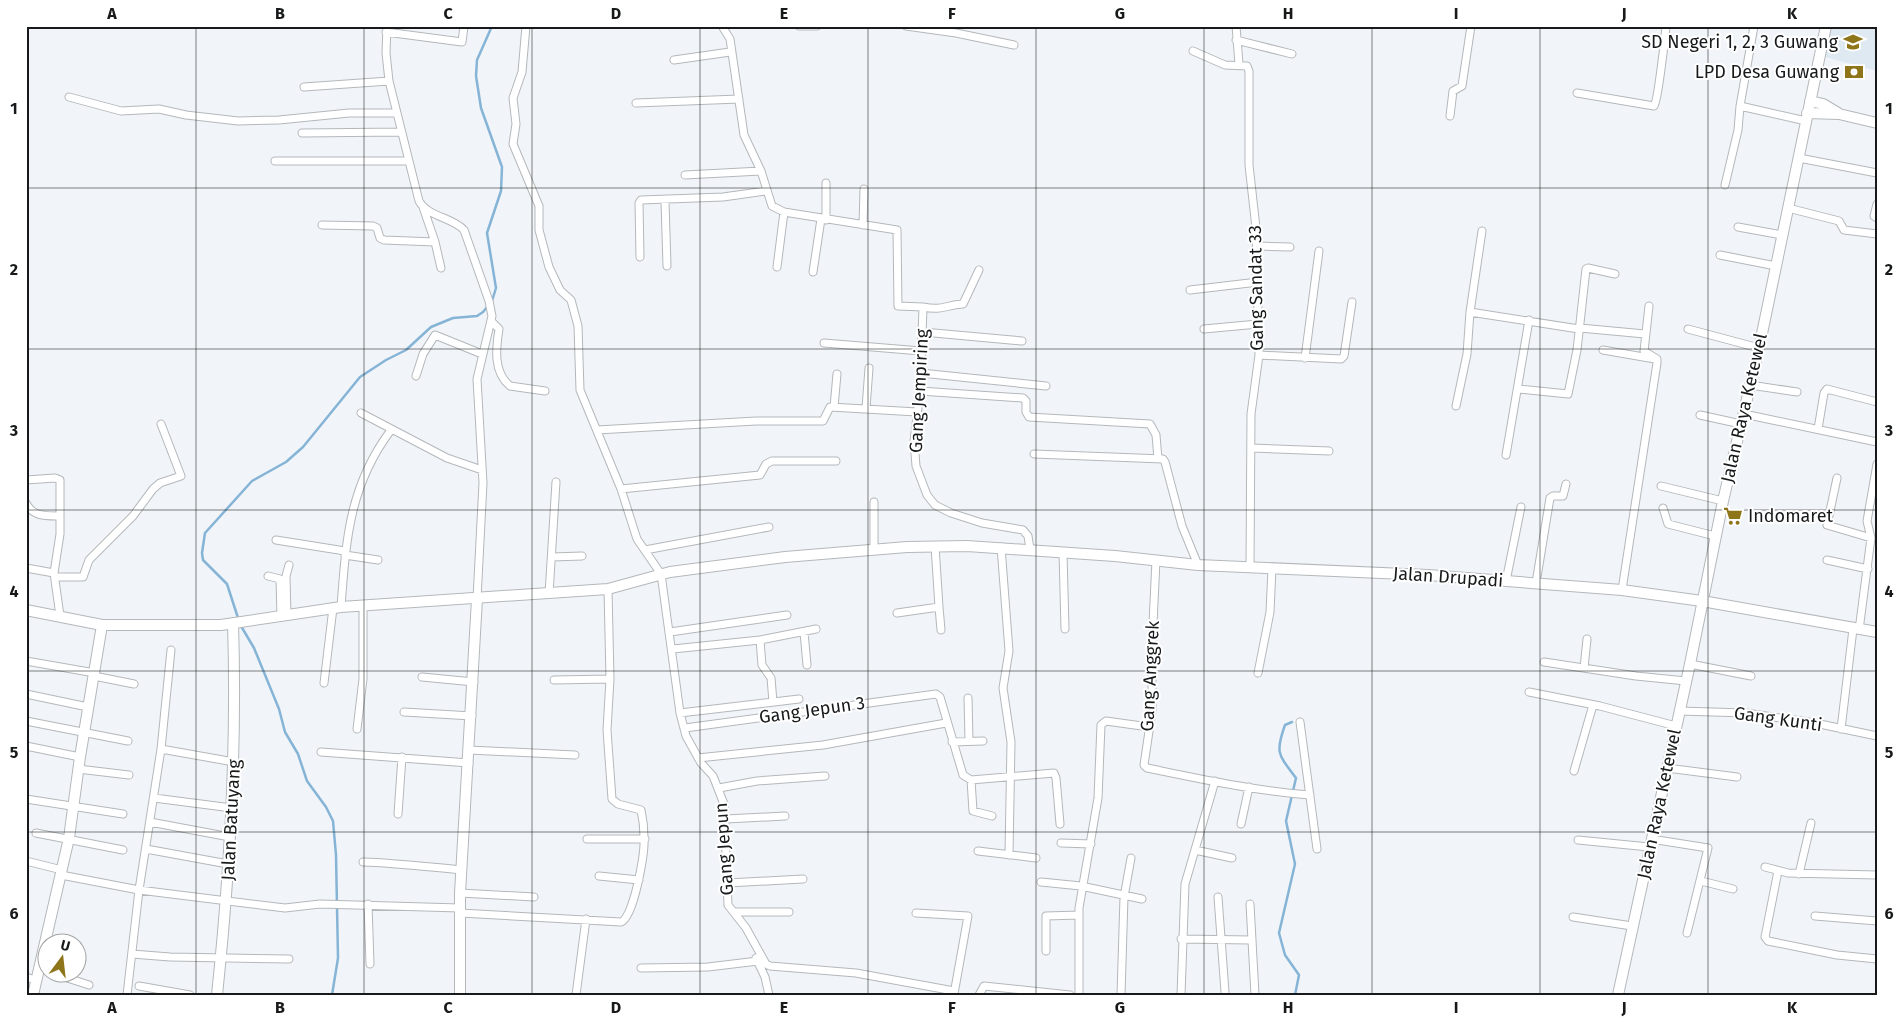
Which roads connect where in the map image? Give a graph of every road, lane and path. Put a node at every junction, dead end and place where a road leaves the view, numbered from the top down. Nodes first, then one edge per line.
1 (464, 26) edge
2 (526, 26) edge
3 (722, 26) edge
4 (798, 26) edge
5 (817, 26) edge
6 (906, 26) edge
7 (1236, 26) edge
8 (1471, 26) edge
9 (1666, 26) edge
10 (1754, 26) edge
11 (1826, 26) edge
12 (386, 29) edge
13 (1236, 40) junction
14 (1014, 45) dead end
15 (1193, 51) dead end
16 (730, 52) junction
17 (1292, 54) dead end
18 (674, 60) dead end
19 (1239, 64) junction
20 (389, 81) junction
21 (304, 87) dead end
22 (1577, 93) dead end
23 (69, 97) dead end
24 (739, 99) junction
25 (1810, 101) junction
26 (636, 103) dead end
27 (1740, 106) junction
28 (396, 113) junction
29 (1839, 114) junction
30 (1450, 116) dead end
31 (1806, 117) junction
32 (1877, 123) edge
33 (401, 132) junction
34 (302, 133) dead end
35 (1799, 158) junction
36 (408, 160) junction
37 (275, 161) dead end
38 (761, 171) junction
39 (1877, 173) edge
40 (686, 175) dead end
41 (826, 183) dead end
42 (1725, 185) dead end
43 (864, 189) dead end
44 (766, 191) junction
45 (665, 200) junction
46 (1877, 204) edge
47 (423, 207) junction
48 (1788, 208) junction
49 (784, 212) junction
50 (1877, 218) edge
51 (823, 220) junction
52 (322, 225) dead end
53 (863, 225) junction
54 (1738, 227) dead end
55 (1482, 232) dead end
56 (1877, 234) edge
57 (1782, 235) junction
58 (435, 242) junction
59 (1257, 246) junction
60 (1290, 248) dead end
61 (1319, 250) dead end
62 (1720, 255) dead end
63 (640, 257) dead end
64 (667, 266) dead end
65 (1776, 266) junction
66 (777, 267) dead end
67 (441, 268) dead end
68 (979, 270) dead end
69 (813, 272) dead end
70 (1616, 274) dead end
71 (1258, 282) junction
72 (1190, 290) dead end
73 (1352, 302) dead end
74 (1649, 306) dead end
75 (923, 308) junction
76 (1470, 312) junction
77 (1529, 320) junction
78 (492, 322) junction
79 (1258, 324) junction
80 (1579, 328) junction
81 (1204, 329) dead end
82 (1688, 329) dead end
83 (923, 332) junction
84 (1645, 334) junction
85 (1022, 341) dead end
86 (824, 344) dead end
87 (1759, 348) junction
88 (1603, 350) dead end
89 (921, 351) junction
90 (482, 354) junction
91 (1259, 355) junction
92 (1305, 358) junction
93 (1657, 360) junction
94 (869, 368) dead end
95 (921, 373) junction
96 (837, 374) dead end
97 (416, 376) dead end
98 (1750, 385) junction
99 (1046, 386) dead end
100 (1518, 389) junction
101 (545, 391) dead end
102 (920, 391) junction
103 (1797, 392) dead end
104 (1877, 402) edge
105 (1456, 406) dead end
106 (834, 407) junction
107 (866, 408) junction
108 (917, 412) junction
109 (361, 413) dead end
110 (1700, 414) dead end
111 (1742, 419) junction
112 (161, 424) dead end
113 (1818, 429) junction
114 (391, 430) junction
115 (597, 430) junction
116 (1877, 442) edge
117 (1251, 448) junction
118 (1329, 451) dead end
119 (1034, 454) dead end
120 (1506, 455) dead end
121 (1158, 459) junction
122 (836, 461) dead end
123 (1877, 464) edge
124 (482, 470) junction
125 (1837, 478) dead end
126 (26, 480) edge
127 (556, 482) dead end
128 (1566, 484) dead end
129 (1661, 486) dead end
130 (621, 489) junction
131 (1723, 501) junction
132 (874, 502) dead end
133 (26, 503) edge
134 (1521, 507) dead end
135 (1663, 508) dead end
136 (60, 516) junction
137 (769, 527) dead end
138 (1715, 536) junction
139 (1871, 538) junction
140 (276, 540) dead end
141 (935, 546) junction
142 (1002, 547) junction
143 (874, 549) junction
144 (1030, 549) junction
145 (645, 550) junction
146 (345, 553) junction
147 (1063, 553) junction
148 (582, 556) dead end
149 (552, 557) junction
150 (378, 560) dead end
151 (1156, 560) junction
152 (1827, 560) dead end
153 (1195, 564) junction
154 (289, 565) dead end
155 (1250, 567) junction
156 (26, 568) edge
157 (1272, 568) junction
158 (1868, 569) junction
159 (662, 574) junction
160 (54, 575) junction
161 (268, 576) dead end
162 (1506, 581) junction
163 (1536, 583) junction
164 (608, 589) junction
165 (1622, 590) junction
166 (550, 594) junction
167 (477, 599) junction
168 (1702, 601) junction
169 (363, 606) junction
170 (337, 608) junction
171 (939, 608) junction
172 (26, 610) edge
173 (897, 613) dead end
174 (787, 615) dead end
175 (60, 616) junction
176 (284, 616) junction
177 (239, 622) junction
178 (102, 625) junction
179 (221, 625) junction
180 (1065, 629) dead end
181 (1856, 629) junction
182 (816, 630) dead end
183 (941, 630) dead end
184 (670, 632) junction
185 (804, 632) junction
186 (1877, 632) edge
187 (1587, 639) dead end
188 (760, 640) junction
189 (234, 645) junction
190 (673, 649) junction
191 (171, 650) dead end
192 (26, 661) edge
193 (1544, 662) dead end
194 (1690, 664) junction
195 (807, 665) dead end
196 (1584, 668) junction
197 (1258, 673) dead end
198 (94, 675) junction
199 (1751, 676) dead end
200 (422, 677) dead end
201 (610, 679) junction
202 (554, 680) dead end
203 (1686, 680) junction
204 (474, 682) junction
205 (324, 683) dead end
206 (134, 684) dead end
207 (1529, 692) dead end
208 (26, 694) edge
209 (968, 698) dead end
210 (799, 699) dead end
211 (773, 702) junction
212 (1593, 705) junction
213 (88, 707) junction
214 (1679, 711) junction
215 (404, 712) dead end
216 (680, 713) junction
217 (472, 716) junction
218 (26, 721) edge
219 (1300, 722) dead end
220 (946, 723) junction
221 (1676, 726) junction
222 (1149, 727) junction
223 (685, 728) junction
224 (1841, 729) junction
225 (357, 730) dead end
226 (84, 732) junction
227 (1877, 736) edge
228 (128, 741) dead end
229 (969, 741) junction
230 (952, 742) junction
231 (983, 742) dead end
232 (26, 746) edge
233 (161, 748) junction
234 (469, 750) junction
235 (321, 752) dead end
236 (575, 755) dead end
237 (80, 757) junction
238 (402, 758) junction
239 (698, 758) junction
240 (234, 762) junction
241 (469, 763) junction
242 (1667, 768) junction
243 (78, 769) junction
244 (1574, 771) dead end
245 (128, 775) dead end
246 (1010, 775) junction
247 (825, 776) dead end
248 (1737, 777) dead end
249 (971, 780) junction
250 (1215, 782) junction
251 (1249, 787) junction
252 (718, 788) junction
253 (1310, 795) junction
254 (154, 798) junction
255 (26, 799) edge
256 (73, 807) junction
257 (232, 808) junction
258 (123, 814) dead end
259 (398, 814) dead end
260 (784, 816) dead end
261 (992, 816) dead end
262 (726, 819) junction
263 (150, 822) junction
264 (1811, 823) dead end
265 (1060, 824) dead end
266 (1241, 824) dead end
267 (36, 833) dead end
268 (230, 837) junction
269 (69, 838) junction
270 (587, 839) dead end
271 (645, 839) junction
272 (1578, 840) dead end
273 (1062, 843) dead end
274 (1650, 843) junction
275 (1091, 844) junction
276 (1317, 849) dead end
277 (123, 850) dead end
278 (146, 850) junction
279 (1195, 850) junction
280 (978, 851) dead end
281 (1008, 855) junction
282 (1036, 858) dead end
283 (1132, 858) dead end
284 (1232, 858) dead end
285 (26, 861) edge
286 (363, 862) dead end
287 (228, 864) junction
288 (1765, 866) dead end
289 (462, 870) junction
290 (1778, 871) junction
291 (61, 872) junction
292 (1799, 874) junction
293 (1877, 875) edge
294 (599, 876) dead end
295 (803, 879) dead end
296 (639, 880) junction
297 (1701, 881) junction
298 (1041, 882) dead end
299 (728, 883) junction
300 (1081, 886) junction
301 (1733, 889) dead end
302 (139, 890) junction
303 (460, 893) junction
304 (534, 897) dead end
305 (1124, 897) junction
306 (1218, 897) dead end
307 (1142, 899) dead end
308 (227, 900) junction
309 (368, 904) junction
310 (1250, 904) dead end
311 (460, 910) junction
312 (734, 912) junction
313 (789, 912) dead end
314 (916, 912) dead end
315 (1078, 915) junction
316 (1815, 916) dead end
317 (1573, 917) dead end
318 (586, 919) junction
319 (1877, 921) edge
320 (1632, 926) junction
321 (1687, 933) dead end
322 (50, 934) edge
323 (1182, 939) junction
324 (1221, 939) junction
325 (1252, 940) junction
326 (759, 951) junction
327 (1046, 951) dead end
328 (132, 954) junction
329 (221, 958) junction
330 (289, 959) dead end
331 (1877, 959) edge
332 (758, 962) junction
333 (370, 964) dead end
334 (641, 968) dead end
335 (31, 979) edge
336 (86, 984) edge
337 (89, 985) dead end
338 (139, 986) dead end
339 (1225, 992) dead end
340 (954, 993) edge
341 (33, 995) edge
342 (126, 995) edge
343 (190, 995) edge
344 (217, 995) edge
345 (460, 995) edge
346 (576, 995) edge
347 (769, 995) edge
348 (979, 995) edge
349 (1070, 995) edge
350 (1080, 995) edge
351 (1121, 995) edge
352 (1181, 995) edge
353 (1255, 995) edge
354 (1618, 995) edge

1 - 12 street
2 - 115 street
3 - 16 street
4 - 5 street
6 - 14 street
7 - 13 street
8 - 30 street
9 - 22 street
10 - 27 street
11 - 25 street, Jalan Raya Ketewel
12 - 20 street
13 - 17 street
13 - 19 street
15 - 19 street
16 - 18 street
16 - 24 street
19 - 59 street, Gang Sandat 33
20 - 21 street
20 - 28 street
23 - 28 street
24 - 26 street
24 - 38 street
25 - 29 street
25 - 31 street, Jalan Raya Ketewel
27 - 31 street
27 - 42 street
28 - 33 street
29 - 31 street
29 - 32 street
31 - 35 street, Jalan Raya Ketewel
33 - 34 street
33 - 36 street
35 - 39 street
35 - 48 street, Jalan Raya Ketewel
36 - 37 street
36 - 47 street
38 - 40 street
38 - 44 street
41 - 51 street
43 - 53 street
44 - 45 street
44 - 49 street
45 - 63 street
45 - 64 street
46 - 50 street
47 - 58 street
47 - 78 street
48 - 56 street
48 - 57 street, Jalan Raya Ketewel
49 - 51 street, Gang Jempiring
49 - 66 street
51 - 53 street, Gang Jempiring
51 - 69 street
52 - 58 street
53 - 75 street, Gang Jempiring
54 - 57 street
55 - 76 street
57 - 65 street, Jalan Raya Ketewel
58 - 67 street
59 - 60 street
59 - 71 street, Gang Sandat 33
61 - 92 street
62 - 65 street
65 - 87 street, Jalan Raya Ketewel
68 - 75 street
70 - 80 street
71 - 72 street
71 - 79 street, Gang Sandat 33
73 - 92 street
74 - 84 street
75 - 83 street, Gang Jempiring
76 - 77 street
76 - 105 street
77 - 80 street
77 - 100 street
78 - 90 street
78 - 101 street
79 - 81 street
79 - 91 street, Gang Sandat 33
80 - 84 street
80 - 100 street
82 - 87 street
83 - 85 street
83 - 89 street, Gang Jempiring
84 - 93 street
86 - 89 street
87 - 98 street, Jalan Raya Ketewel
88 - 93 street
89 - 95 street, Gang Jempiring
90 - 97 street
90 - 124 street
91 - 92 street
91 - 117 street, Gang Sandat 33
93 - 165 street
94 - 107 street
95 - 99 street
95 - 102 street, Gang Jempiring
96 - 106 street
98 - 103 street
98 - 111 street, Jalan Raya Ketewel
100 - 120 street
102 - 108 street, Gang Jempiring
102 - 121 street
104 - 113 street
106 - 107 street
106 - 115 street
107 - 108 street
108 - 144 street, Gang Jempiring
109 - 114 street
110 - 111 street
111 - 113 street
111 - 131 street, Jalan Raya Ketewel
112 - 160 street
113 - 116 street
114 - 124 street
114 - 146 street
115 - 130 street
117 - 118 street
117 - 155 street, Gang Sandat 33
119 - 121 street
121 - 153 street
122 - 130 street
123 - 139 street
124 - 167 street
125 - 139 street
126 - 136 street
127 - 149 street
128 - 163 street
129 - 131 street
130 - 145 street
131 - 138 street, Jalan Raya Ketewel
132 - 143 street
133 - 136 street
134 - 162 street
135 - 138 street
136 - 160 street
137 - 145 street
138 - 168 street, Jalan Raya Ketewel
139 - 158 street
140 - 146 street
141 - 142 street, Jalan Drupadi
141 - 143 street, Jalan Drupadi
141 - 171 street
142 - 144 street, Jalan Drupadi
142 - 246 street
143 - 159 street, Jalan Drupadi
144 - 147 street, Jalan Drupadi
145 - 159 street
146 - 150 street
146 - 170 street
147 - 151 street, Jalan Drupadi
147 - 180 street
148 - 149 street
149 - 166 street
151 - 153 street, Jalan Drupadi
151 - 222 street, Gang Anggrek
152 - 158 street
153 - 155 street, Jalan Drupadi
154 - 176 street
155 - 157 street, Jalan Drupadi
156 - 160 street
157 - 162 street, Jalan Drupadi
157 - 197 street
158 - 181 street
159 - 164 street, Jalan Drupadi
159 - 184 street, Gang Jepun
160 - 175 street
161 - 176 street
162 - 163 street, Jalan Drupadi
163 - 165 street, Jalan Drupadi
164 - 166 street, Jalan Drupadi
164 - 201 street
165 - 168 street, Jalan Drupadi
166 - 167 street, Jalan Drupadi
167 - 169 street, Jalan Drupadi
167 - 204 street
168 - 181 street, Jalan Drupadi
168 - 194 street, Jalan Raya Ketewel
169 - 170 street, Jalan Drupadi
169 - 225 street
170 - 176 street, Jalan Drupadi
170 - 205 street
171 - 173 street
171 - 183 street
172 - 175 street, Jalan Drupadi
174 - 184 street
175 - 178 street, Jalan Drupadi
176 - 177 street, Jalan Drupadi
177 - 179 street, Jalan Drupadi
177 - 189 street, Jalan Batuyang
178 - 179 street, Jalan Drupadi
178 - 198 street
179 - 189 street
181 - 186 street, Jalan Drupadi
181 - 224 street
182 - 185 street
184 - 190 street, Gang Jepun
185 - 188 street
185 - 195 street
187 - 196 street
188 - 190 street
188 - 211 street
189 - 240 street, Jalan Batuyang
190 - 216 street, Gang Jepun
191 - 233 street
192 - 198 street
193 - 196 street
194 - 199 street
194 - 203 street, Jalan Raya Ketewel
196 - 203 street
198 - 206 street
198 - 213 street
200 - 204 street
201 - 202 street
201 - 271 street
203 - 214 street, Jalan Raya Ketewel
204 - 217 street
207 - 212 street
208 - 213 street
209 - 229 street
210 - 211 street
211 - 216 street
212 - 221 street
212 - 244 street
213 - 226 street
214 - 221 street, Jalan Raya Ketewel
214 - 224 street, Gang Kunti
215 - 217 street
216 - 223 street, Gang Jepun
217 - 234 street
218 - 226 street
219 - 253 street
220 - 223 street, Gang Jepun 3
220 - 230 street
220 - 239 street
221 - 242 street, Jalan Raya Ketewel
222 - 250 street, Gang Anggrek
222 - 275 street
223 - 239 street, Gang Jepun
224 - 227 street, Gang Kunti
226 - 228 street
226 - 237 street
229 - 230 street
229 - 231 street
230 - 249 street
232 - 237 street
233 - 240 street
233 - 254 street
234 - 236 street
234 - 241 street
235 - 238 street
237 - 243 street
238 - 241 street
238 - 259 street
239 - 252 street, Gang Jepun
240 - 257 street, Jalan Batuyang
241 - 289 street
242 - 248 street
242 - 274 street, Jalan Raya Ketewel
243 - 245 street
243 - 256 street
246 - 249 street
246 - 265 street
246 - 281 street
247 - 252 street
249 - 261 street
250 - 251 street, Gang Anggrek
250 - 279 street
251 - 253 street, Gang Anggrek
251 - 266 street
252 - 262 street, Gang Jepun
253 - 276 street
254 - 257 street
254 - 263 street
255 - 256 street
256 - 258 street
256 - 269 street
257 - 268 street, Jalan Batuyang
260 - 262 street
262 - 299 street, Gang Jepun
263 - 268 street
263 - 278 street
264 - 292 street
267 - 269 street
268 - 287 street, Jalan Batuyang
269 - 277 street
269 - 291 street
270 - 271 street
271 - 296 street
272 - 274 street
273 - 275 street
274 - 297 street
274 - 320 street, Jalan Raya Ketewel
275 - 300 street
278 - 287 street
278 - 302 street
279 - 284 street
279 - 323 street
280 - 281 street
281 - 282 street
283 - 305 street
285 - 291 street
286 - 289 street
287 - 308 street, Jalan Batuyang
288 - 290 street
289 - 303 street
290 - 292 street
290 - 331 street
291 - 302 street
291 - 322 street
292 - 293 street
294 - 296 street
295 - 299 street
296 - 318 street
297 - 301 street
297 - 321 street
298 - 300 street
299 - 312 street, Gang Jepun
300 - 305 street
300 - 315 street
302 - 308 street
302 - 328 street
303 - 304 street
303 - 311 street
305 - 307 street
305 - 351 street
306 - 324 street
308 - 309 street
308 - 329 street, Jalan Batuyang
309 - 311 street
309 - 333 street
310 - 325 street
311 - 318 street
311 - 345 street
312 - 313 street
312 - 326 street, Gang Jepun
314 - 340 street, Gang Jepun
315 - 327 street
315 - 350 street
316 - 319 street
317 - 320 street
318 - 346 street
320 - 354 street, Jalan Raya Ketewel
323 - 324 street
323 - 352 street
324 - 325 street
324 - 339 street
325 - 353 street
326 - 332 street
326 - 340 street, Gang Jepun
328 - 329 street
328 - 342 street
329 - 330 street
329 - 344 street, Jalan Batuyang
332 - 334 street
332 - 347 street
335 - 341 street
336 - 337 street
338 - 343 street
348 - 349 street

